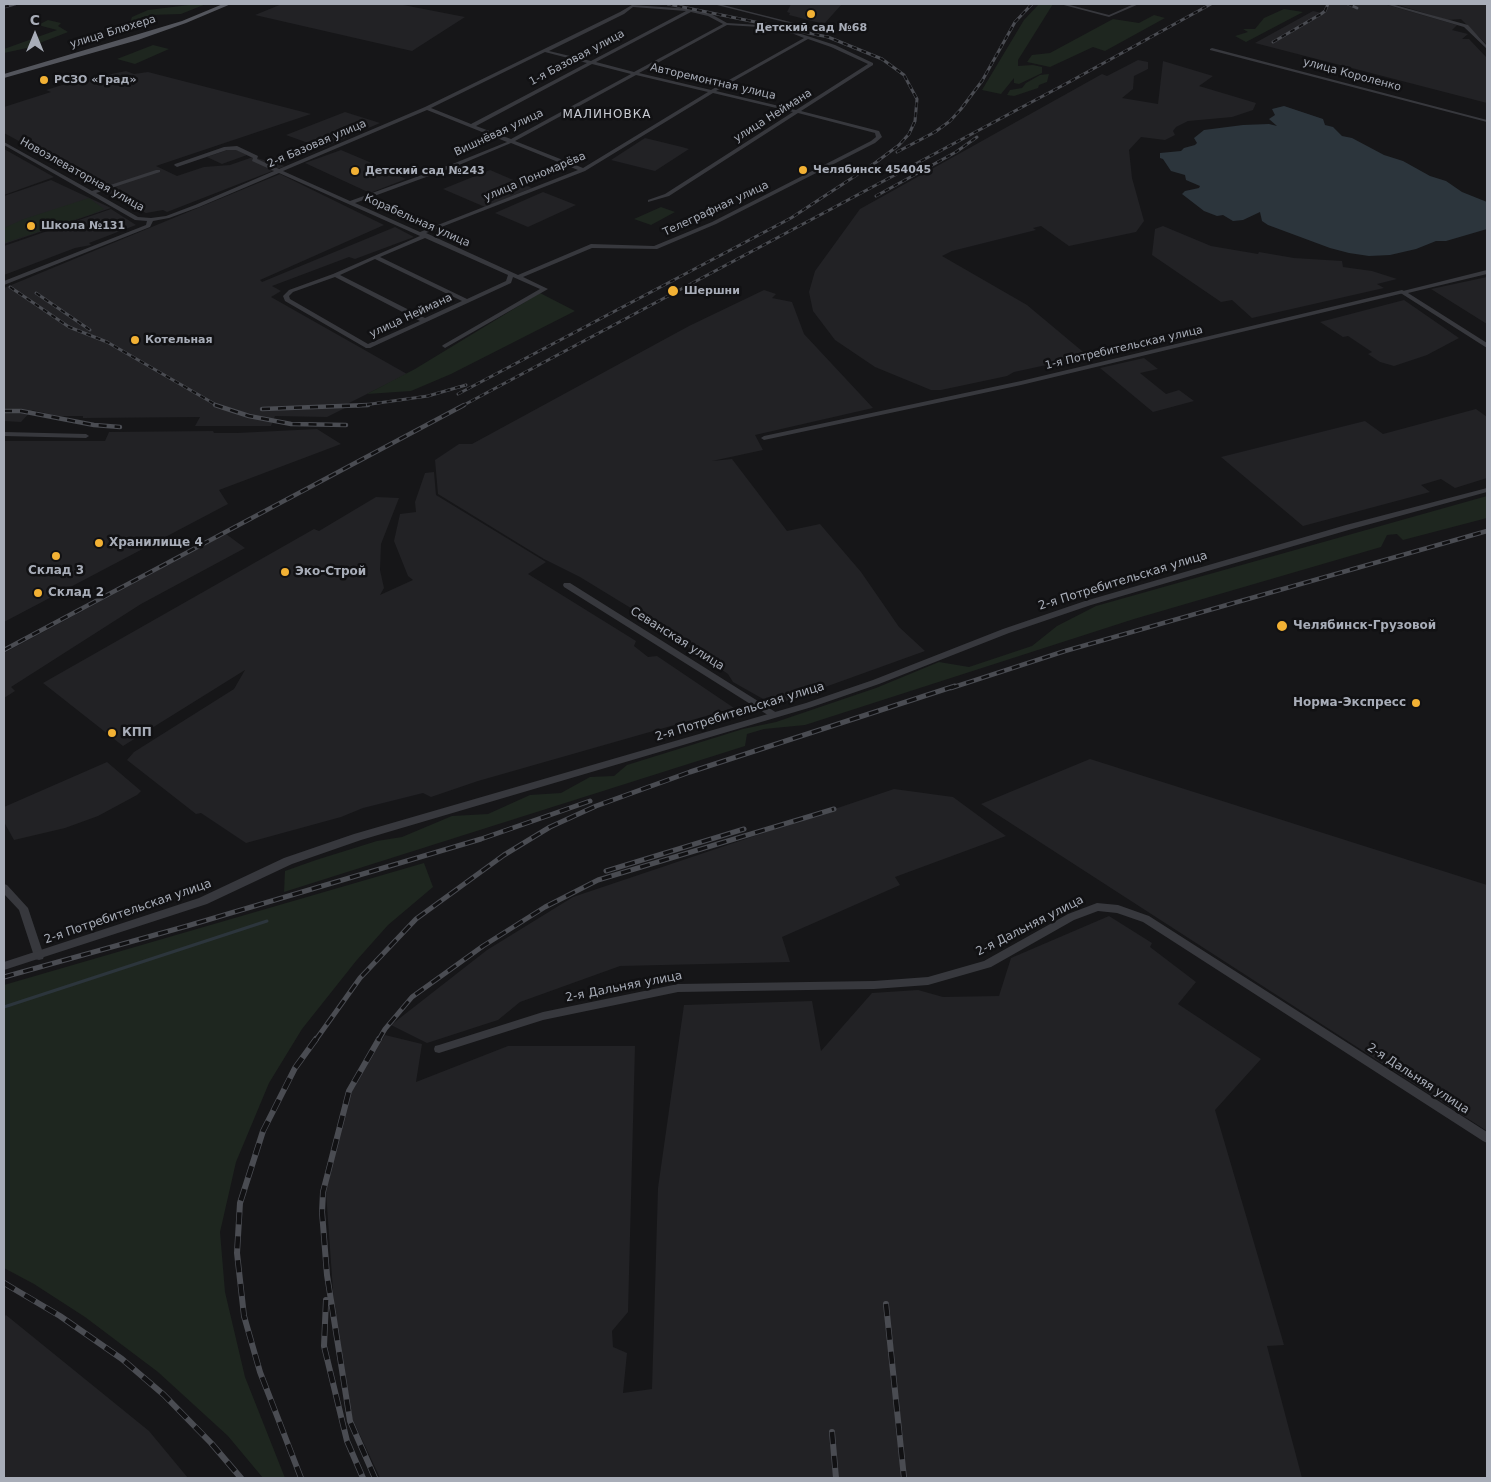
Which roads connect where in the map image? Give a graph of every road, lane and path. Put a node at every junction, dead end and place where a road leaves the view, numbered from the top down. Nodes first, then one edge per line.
1 (218, 4) edge
2 (228, 4) edge
3 (715, 4) edge
4 (1062, 4) edge
5 (1136, 4) edge
6 (1387, 4) edge
7 (692, 10) junction
8 (726, 24) junction
9 (816, 28) dead end
10 (807, 38) junction
11 (1212, 48) dead end
12 (1487, 48) edge
13 (545, 51) junction
14 (591, 62) junction
15 (636, 74) junction
16 (4, 75) edge
17 (713, 91) junction
18 (427, 108) junction
19 (799, 112) junction
20 (1487, 121) edge
21 (473, 125) junction
22 (877, 132) joint
23 (510, 142) junction
24 (4, 143) edge
25 (178, 165) dead end
26 (583, 170) junction
27 (158, 171) dead end
28 (281, 171) junction
29 (92, 193) junction
30 (650, 201) dead end
31 (352, 202) junction
32 (152, 220) junction
33 (424, 234) junction
34 (376, 257) junction
35 (1487, 272) edge
36 (511, 274) junction
37 (335, 275) junction
38 (519, 278) junction
39 (4, 283) edge
40 (1402, 292) junction
41 (467, 302) junction
42 (425, 321) junction
43 (445, 346) dead end
44 (1487, 346) edge
45 (368, 347) joint
46 (4, 434) edge
47 (86, 436) dead end
48 (764, 438) dead end
49 (1487, 490) edge
50 (567, 585) dead end
51 (774, 715) junction
52 (4, 888) edge
53 (39, 956) junction
54 (4, 966) edge
55 (439, 1049) dead end
56 (1487, 1138) edge

1 - 16 main road, улица Блюхера
2 - 16 main road, улица Блюхера
3 - 9 street
4 - 5 street
6 - 12 street
7 - 8 street
7 - 13 street, 2-я Базовая улица
7 - 14 street, 1-я Базовая улица
8 - 10 street
8 - 15 street, Вишнёвая улица
10 - 17 street, улица Пономарёва
10 - 19 street, улица Неймана
11 - 20 street, улица Короленко
13 - 14 street, Авторемонтная улица
13 - 18 street, 2-я Базовая улица
14 - 15 street, Авторемонтная улица
14 - 21 street, 1-я Базовая улица
15 - 17 street, Авторемонтная улица
15 - 23 street, Вишнёвая улица
17 - 19 street, Авторемонтная улица
17 - 26 street, улица Пономарёва
18 - 21 street
18 - 28 street, 2-я Базовая улица
19 - 22 street, Авторемонтная улица
19 - 30 street, улица Неймана
21 - 23 street
22 - 38 street, Телеграфная улица
23 - 26 street
23 - 31 street, Вишнёвая улица
24 - 29 street, Новоэлеваторная улица
25 - 28 street
26 - 33 street, улица Пономарёва
27 - 29 street
28 - 31 street, Корабельная улица
28 - 32 street, 2-я Базовая улица
29 - 32 street, Новоэлеваторная улица
31 - 33 street, Корабельная улица
32 - 39 street, 2-я Базовая улица
33 - 34 street, улица Пономарёва
33 - 36 street, Корабельная улица
34 - 37 street, улица Пономарёва
34 - 41 street
35 - 40 street, 1-я Потребительская улица
36 - 38 street, Корабельная улица
36 - 41 street, улица Неймана
37 - 42 street
37 - 45 street, улица Пономарёва
38 - 43 street, Корабельная улица
40 - 44 street
40 - 48 street, 1-я Потребительская улица
41 - 42 street, улица Неймана
42 - 45 street, улица Неймана
46 - 47 street
49 - 51 street, 2-я Потребительская улица
50 - 51 street, Севанская улица
51 - 53 street, 2-я Потребительская улица
52 - 53 street
53 - 54 street, 2-я Потребительская улица
55 - 56 street, 2-я Дальняя улица

